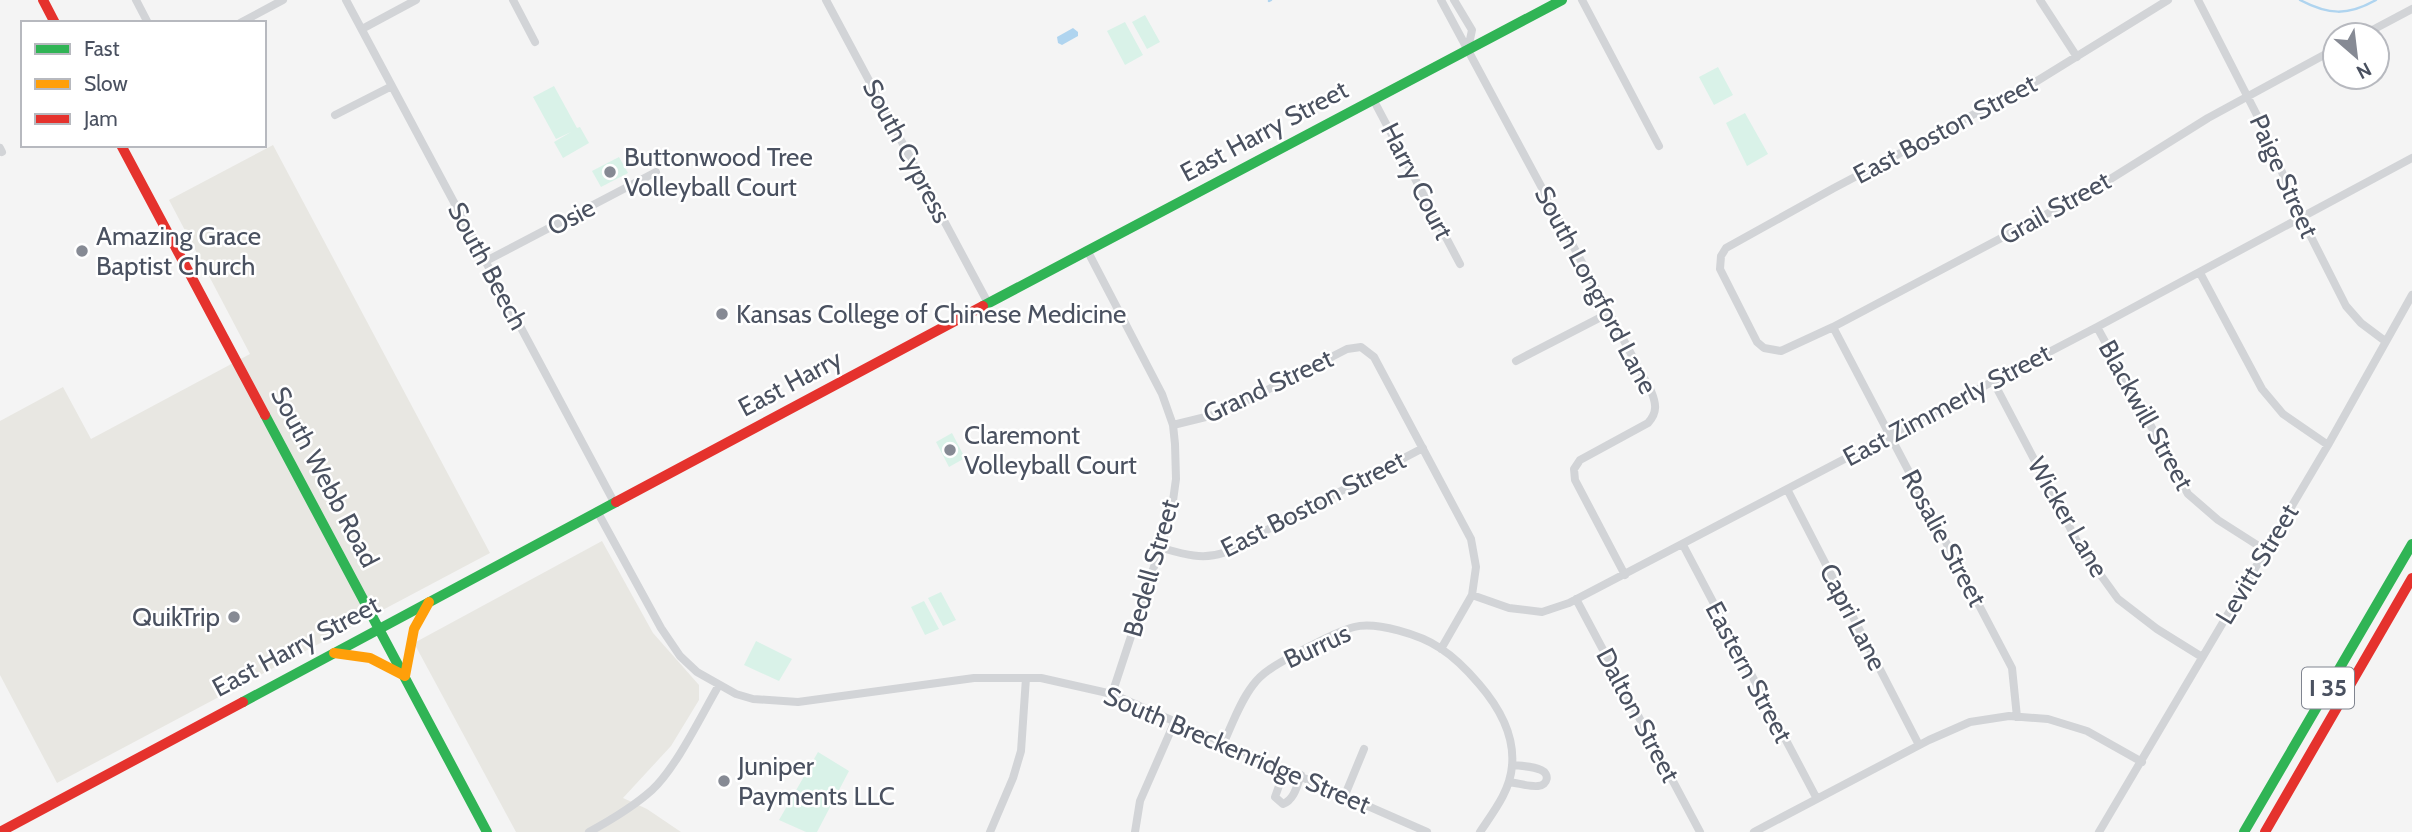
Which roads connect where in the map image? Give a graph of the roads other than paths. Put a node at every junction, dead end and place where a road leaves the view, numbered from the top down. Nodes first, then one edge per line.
1 (43, 0) edge
2 (136, 0) edge
3 (283, 0) edge
4 (346, 0) edge
5 (416, 0) edge
6 (513, 0) edge
7 (826, 0) edge
8 (1441, 0) edge
9 (1454, 0) edge
10 (1562, 0) edge
11 (1582, 0) edge
12 (2040, 0) edge
13 (2168, 0) edge
14 (2198, 0) edge
15 (2412, 9) edge
16 (54, 21) edge
17 (147, 21) edge
18 (244, 21) edge
19 (2389, 21) edge
20 (362, 29) junction
21 (535, 42) dead end
22 (1468, 49) junction
23 (2321, 56) edge
24 (2077, 57) junction
25 (392, 86) junction
26 (2247, 96) junction
27 (1373, 99) junction
28 (335, 115) dead end
29 (1659, 145) dead end
30 (122, 147) edge
31 (2412, 158) edge
32 (656, 172) dead end
33 (2301, 216) junction
34 (1087, 250) junction
35 (486, 261) junction
36 (1460, 264) dead end
37 (2200, 273) junction
38 (2412, 295) edge
39 (988, 303) junction
40 (1609, 313) junction
41 (1833, 327) junction
42 (2097, 327) junction
43 (2385, 341) junction
44 (1769, 350) joint
45 (1516, 361) dead end
46 (1993, 381) junction
47 (1173, 425) junction
48 (1889, 434) junction
49 (2328, 445) junction
50 (1423, 448) junction
51 (1787, 489) junction
52 (614, 502) junction
53 (597, 511) junction
54 (2412, 544) edge
55 (1683, 545) junction
56 (1162, 548) junction
57 (2265, 550) junction
58 (1625, 575) junction
59 (2412, 578) edge
60 (1472, 595) junction
61 (1576, 599) junction
62 (429, 602) junction
63 (379, 628) junction
64 (1441, 649) junction
65 (334, 653) junction
66 (2202, 657) junction
67 (405, 676) junction
68 (1026, 678) junction
69 (719, 685) junction
70 (1112, 694) junction
71 (2017, 717) junction
72 (1175, 721) junction
73 (1224, 742) junction
74 (1919, 745) junction
75 (1364, 749) dead end
76 (2141, 762) junction
77 (1512, 765) junction
78 (1285, 769) junction
79 (1301, 775) junction
80 (1509, 782) junction
81 (1345, 795) junction
82 (1816, 799) junction
83 (1404, 822) junction
84 (1421, 831) edge
85 (0, 832) edge
86 (487, 832) edge
87 (589, 832) edge
88 (990, 832) edge
89 (1135, 832) edge
90 (1400, 832) edge
91 (1480, 832) edge
92 (1700, 832) edge
93 (1754, 832) edge
94 (2099, 832) edge
95 (2244, 832) edge
96 (2265, 832) edge

1 - 16 main road
2 - 17 street
3 - 18 street
4 - 20 street, South Beech
5 - 20 street
6 - 21 street
7 - 39 street, South Cypress
8 - 22 street, South Longford Lane
9 - 22 street, South Longford Lane
10 - 22 main road, East Harry Street
11 - 29 street
12 - 24 street
13 - 24 street, East Boston Street
14 - 26 street, Paige Street
15 - 19 street
20 - 25 street, South Beech
22 - 27 main road, East Harry Street
22 - 40 street, South Longford Lane
23 - 26 street, Grail Street
24 - 44 street, East Boston Street
25 - 28 street
25 - 35 street, South Beech
26 - 33 street, Paige Street
26 - 41 street, Grail Street
27 - 34 main road, East Harry Street
27 - 36 street, Harry Court
30 - 63 main road, South Webb Road
31 - 33 street, East Zimmerly Street
32 - 35 street, Osie
33 - 37 street, East Zimmerly Street
33 - 43 street, Paige Street
34 - 39 main road, East Harry Street
34 - 47 street, Bedell Street
35 - 52 street, South Beech
37 - 42 street, East Zimmerly Street
37 - 49 street
38 - 43 street, Levitt Street
39 - 52 main road, East Harry
40 - 45 street
40 - 58 street, South Longford Lane
41 - 44 street, Grail Street
41 - 48 street, Rosalie Street
42 - 46 street, East Zimmerly Street
42 - 57 street, Blackwill Street
43 - 49 street, Levitt Street
46 - 48 street, East Zimmerly Street
46 - 66 street, Wicker Lane
47 - 50 street, Grand Street
47 - 56 street, Bedell Street
48 - 51 street, East Zimmerly Street
48 - 71 street, Rosalie Street
49 - 57 street, Levitt Street
50 - 56 street, East Boston Street
50 - 60 street
51 - 55 street, East Zimmerly Street
51 - 74 street, Capri Lane
52 - 53 main road, East Harry Street
53 - 62 main road, East Harry Street
53 - 69 street, South Breckenridge Street
54 - 95 main road, I 35
55 - 58 street, East Zimmerly Street
55 - 82 street, Eastern Street
56 - 70 street, Bedell Street
57 - 66 street, Levitt Street
58 - 61 street, East Zimmerly Street
59 - 96 main road, I 35
60 - 61 street, East Zimmerly Street
60 - 64 street
61 - 92 street, Dalton Street
62 - 63 main road, East Harry Street
62 - 67 main road
63 - 65 main road, East Harry Street
63 - 67 main road, South Webb Road
64 - 73 street, Burrus
64 - 77 street, Burrus
65 - 67 main road
65 - 85 main road, East Harry Street
66 - 76 street, Levitt Street
67 - 86 main road, South Webb Road
68 - 69 street, South Breckenridge Street
68 - 70 street, South Breckenridge Street
68 - 88 street
69 - 87 street
70 - 72 street, South Breckenridge Street
71 - 74 street
71 - 76 street
72 - 73 street, South Breckenridge Street
72 - 89 street
73 - 78 street, South Breckenridge Street
74 - 82 street
75 - 81 street
76 - 94 street, Levitt Street
77 - 80 street, Burrus
77 - 80 street
78 - 79 street, South Breckenridge Street
78 - 79 street
79 - 81 street, South Breckenridge Street
80 - 91 street, Burrus
81 - 83 street, South Breckenridge Street
82 - 93 street
83 - 84 street, South Breckenridge Street
83 - 90 street

